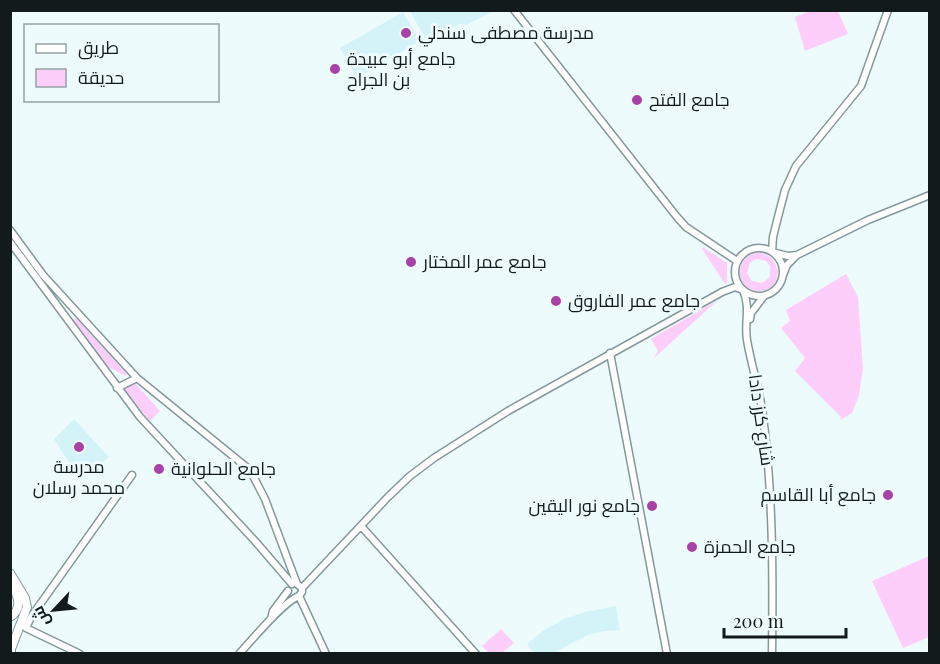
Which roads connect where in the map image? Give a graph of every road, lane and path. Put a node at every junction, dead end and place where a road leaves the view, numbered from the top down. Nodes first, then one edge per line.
1 (514, 10) edge
2 (888, 10) edge
3 (930, 195) edge
4 (10, 230) edge
5 (773, 237) junction
6 (10, 242) edge
7 (760, 248) junction
8 (772, 252) junction
9 (797, 255) junction
10 (737, 261) junction
11 (735, 275) junction
12 (783, 275) junction
13 (728, 290) junction
14 (743, 290) junction
15 (764, 296) junction
16 (747, 331) junction
17 (610, 353) junction
18 (137, 378) junction
19 (117, 388) junction
20 (132, 475) dead end
21 (361, 526) junction
22 (10, 573) edge
23 (10, 581) edge
24 (295, 587) junction
25 (297, 597) junction
26 (10, 617) edge
27 (271, 619) junction
28 (11, 654) edge
29 (80, 654) edge
30 (239, 654) edge
31 (326, 654) edge
32 (476, 654) edge
33 (667, 654) edge
34 (772, 654) edge

1 - 10 main road
2 - 5 main road
3 - 9 main road
4 - 18 main road
5 - 7 main road
5 - 8 main road
6 - 19 main road
7 - 8 main road
7 - 10 main road
8 - 9 main road
8 - 12 main road
9 - 12 main road
10 - 11 main road
11 - 13 main road
11 - 14 main road
12 - 15 main road
13 - 14 main road
13 - 17 main road
14 - 15 main road
14 - 16 main road, شارع كرز دادا
15 - 16 main road
16 - 34 main road, شارع كرز دادا
17 - 21 main road
17 - 33 main road
18 - 19 main road
18 - 24 main road
19 - 24 main road
20 - 29 main road
21 - 24 main road
21 - 32 main road
22 - 28 highway
23 - 26 highway
24 - 25 main road
24 - 25 main road
24 - 27 main road
25 - 27 main road
25 - 31 main road
27 - 30 main road

